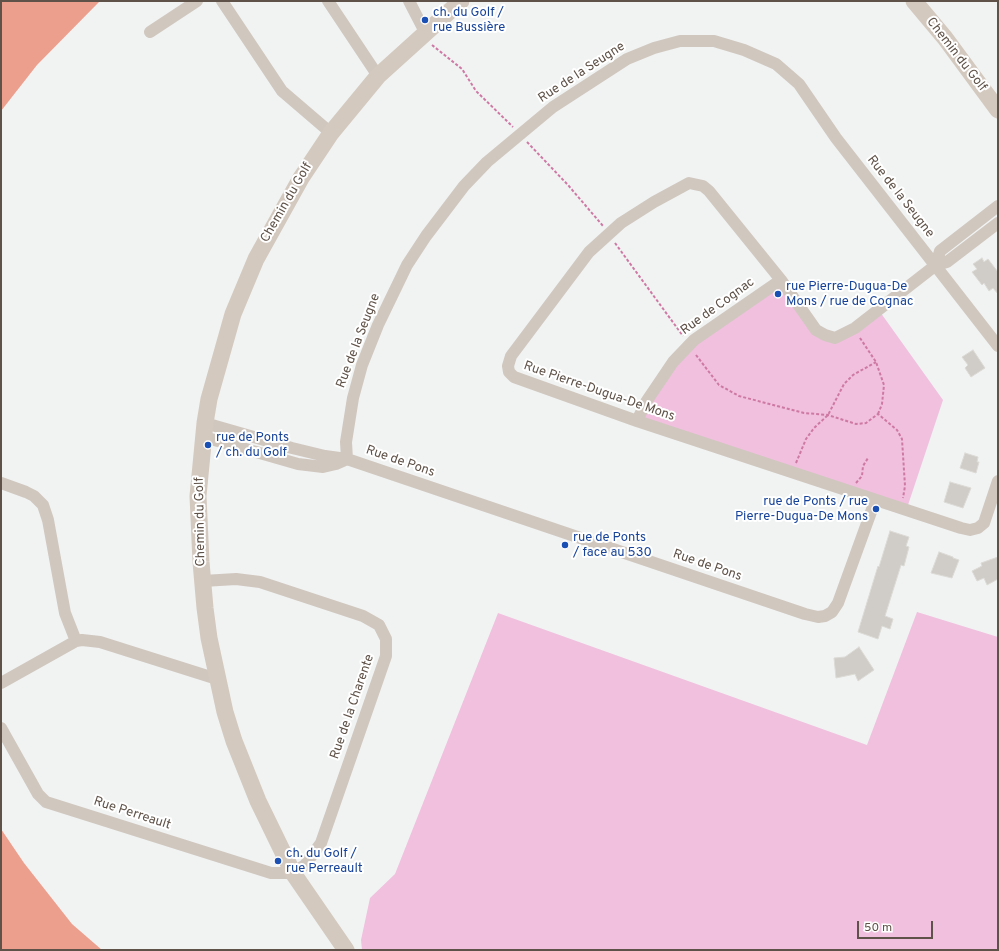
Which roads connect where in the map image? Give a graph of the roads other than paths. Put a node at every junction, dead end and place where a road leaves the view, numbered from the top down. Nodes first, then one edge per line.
1 (197, 1) edge
2 (222, 1) edge
3 (328, 1) edge
4 (409, 1) edge
5 (461, 1) edge
6 (914, 1) edge
7 (150, 32) dead end
8 (424, 32) junction
9 (378, 76) junction
10 (998, 110) edge
11 (331, 133) junction
12 (998, 206) edge
13 (998, 223) edge
14 (936, 265) junction
15 (781, 280) junction
16 (998, 346) edge
17 (638, 421) junction
18 (204, 430) junction
19 (347, 459) junction
20 (998, 482) edge
21 (1, 484) edge
22 (875, 501) junction
23 (203, 581) junction
24 (76, 641) junction
25 (217, 679) junction
26 (1, 683) edge
27 (1, 728) edge
28 (293, 873) junction
29 (346, 950) edge

1 - 7 street
2 - 11 street
3 - 9 street
4 - 8 street
5 - 8 street, Chemin du Golf
6 - 10 street, Chemin du Golf
8 - 9 street, Chemin du Golf
9 - 11 street, Chemin du Golf
11 - 18 street, Chemin du Golf
12 - 14 street, Rue Pierre-Dugua-De Mons
13 - 14 street, Rue Pierre-Dugua-De Mons
14 - 15 street, Rue Pierre-Dugua-De Mons
14 - 16 street, Rue de la Seugne
14 - 19 street, Rue de la Seugne
15 - 17 street, Rue de Cognac
15 - 17 street, Rue Pierre-Dugua-De Mons
17 - 22 street, Rue Pierre-Dugua-De Mons
18 - 19 street, Rue de Pons
18 - 23 street, Chemin du Golf
19 - 22 street, Rue de Pons
20 - 22 street
21 - 24 street
23 - 25 street, Chemin du Golf
23 - 28 street, Rue de la Charente
24 - 25 street
24 - 26 street
25 - 28 street, Chemin du Golf
27 - 28 street, Rue Perreault
28 - 29 street, Chemin du Golf

